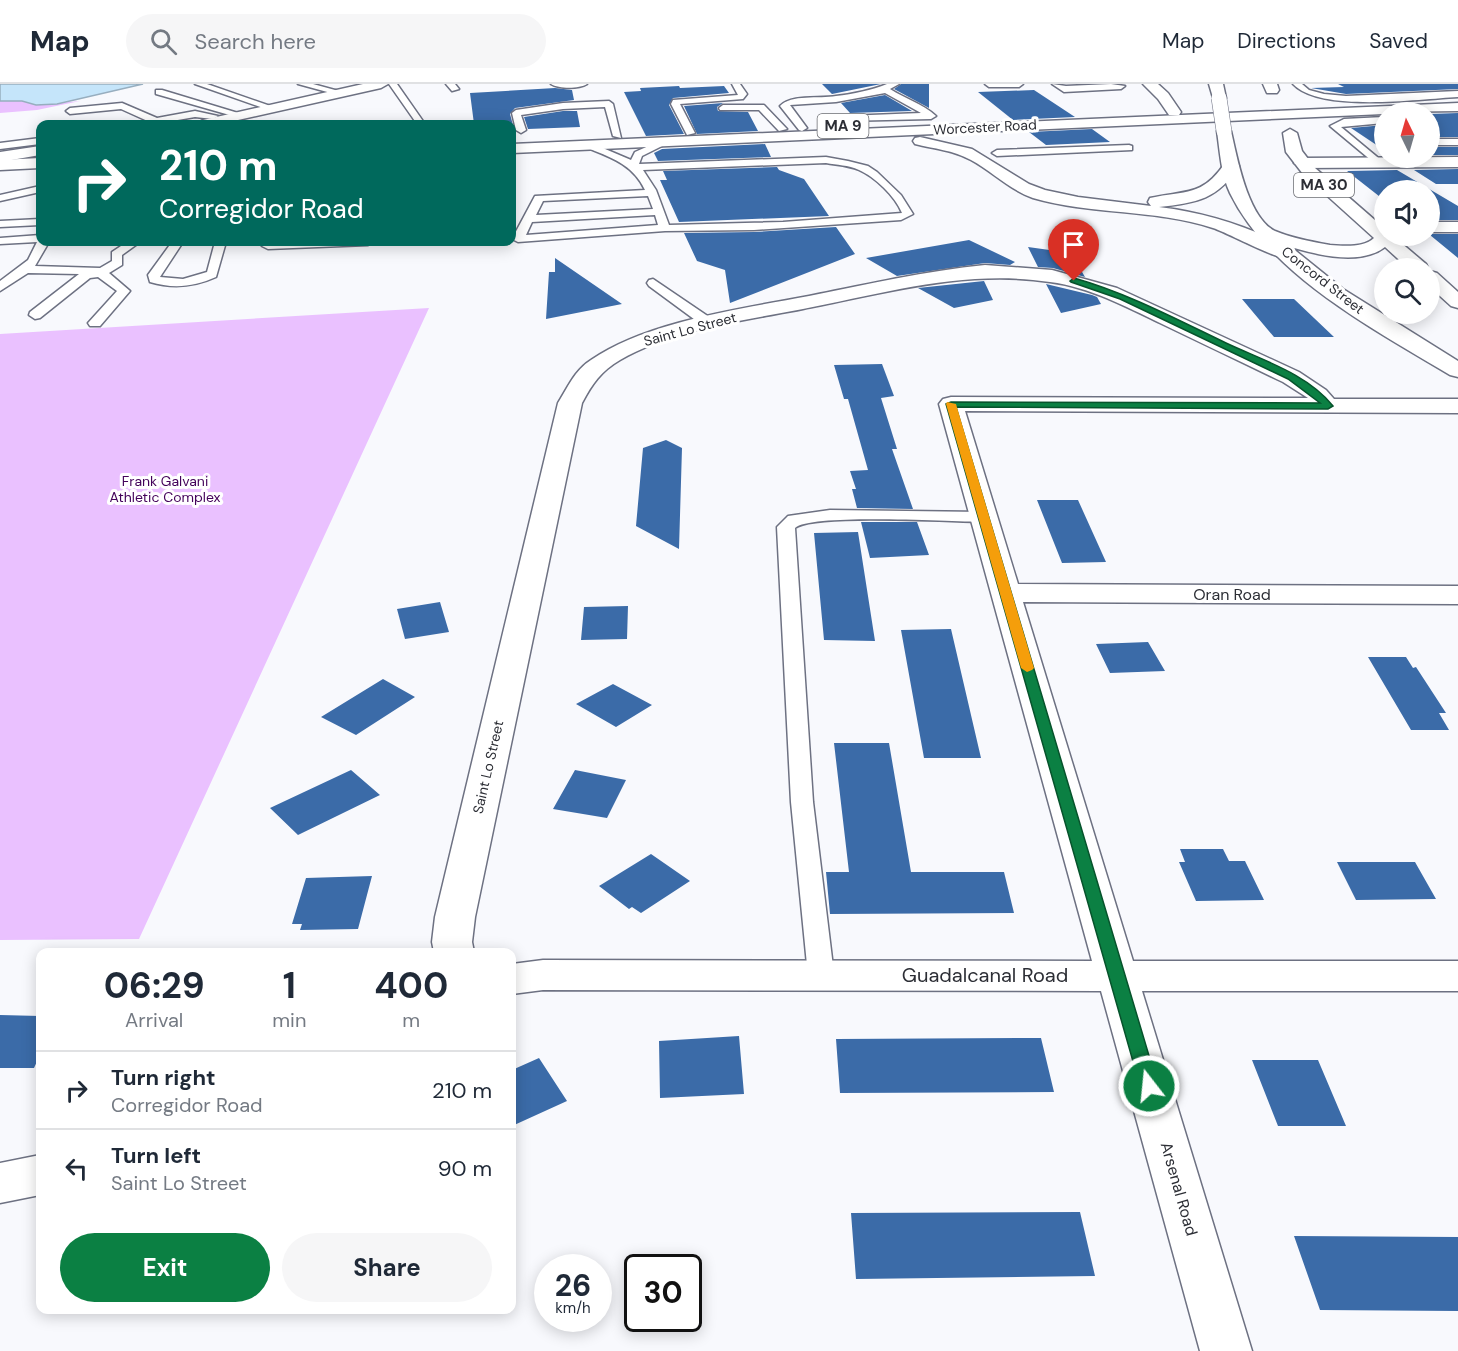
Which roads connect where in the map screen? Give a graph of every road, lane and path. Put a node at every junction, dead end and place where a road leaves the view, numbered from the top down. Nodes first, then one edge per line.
1 (199, 84) edge
2 (302, 84) edge
3 (393, 84) edge
4 (555, 84) edge
5 (581, 84) edge
6 (736, 84) edge
7 (895, 84) edge
8 (989, 84) edge
9 (1019, 84) edge
10 (1056, 84) edge
11 (1118, 84) edge
12 (1150, 84) edge
13 (373, 85) edge
14 (885, 90) junction
15 (1282, 90) edge
16 (1217, 91) edge
17 (159, 92) dead end
18 (342, 93) junction
19 (1458, 94) edge
20 (827, 99) junction
21 (1458, 100) edge
22 (590, 105) junction
23 (1342, 105) junction
24 (1458, 107) edge
25 (1273, 108) junction
26 (275, 109) junction
27 (1440, 109) edge
28 (677, 110) junction
29 (70, 111) dead end
30 (1174, 112) junction
31 (1374, 112) edge
32 (1324, 113) junction
33 (1234, 116) junction
34 (249, 118) edge
35 (934, 118) junction
36 (153, 120) edge
37 (172, 120) edge
38 (223, 120) joint
39 (418, 120) edge
40 (1374, 120) edge
41 (1113, 121) junction
42 (848, 122) junction
43 (802, 128) junction
44 (782, 129) junction
45 (690, 133) junction
46 (1290, 133) junction
47 (516, 136) edge
48 (618, 136) junction
49 (751, 138) junction
50 (36, 142) edge
51 (664, 142) junction
52 (1440, 142) edge
53 (1458, 142) edge
54 (588, 145) junction
55 (0, 146) edge
56 (1129, 148) dead end
57 (516, 149) edge
58 (36, 152) edge
59 (997, 153) junction
60 (1440, 153) edge
61 (0, 157) edge
62 (1374, 160) edge
63 (1440, 162) edge
64 (1456, 162) edge
65 (36, 163) edge
66 (1302, 163) junction
67 (1374, 163) edge
68 (0, 165) edge
69 (1231, 166) junction
70 (633, 167) junction
71 (36, 171) edge
72 (0, 173) edge
73 (36, 190) edge
74 (650, 193) junction
75 (0, 198) edge
76 (658, 212) junction
77 (528, 219) junction
78 (36, 222) edge
79 (0, 224) edge
80 (1374, 226) edge
81 (1440, 227) edge
82 (1458, 227) edge
83 (665, 228) junction
84 (1265, 231) junction
85 (36, 240) edge
86 (0, 241) edge
87 (41, 246) edge
88 (128, 246) edge
89 (174, 246) edge
90 (219, 246) edge
91 (1377, 246) edge
92 (1396, 246) edge
93 (1290, 256) junction
94 (1408, 258) edge
95 (25, 269) junction
96 (103, 272) junction
97 (653, 283) dead end
98 (1440, 286) edge
99 (0, 287) edge
100 (1458, 302) edge
101 (35, 315) dead end
102 (707, 322) junction
103 (95, 323) dead end
104 (1458, 370) edge
105 (1328, 406) junction
106 (1458, 406) edge
107 (983, 517) junction
108 (1006, 593) junction
109 (1458, 595) edge
110 (453, 948) edge
111 (821, 975) junction
112 (1117, 975) junction
113 (1458, 976) edge
114 (516, 978) edge
115 (36, 1176) edge
116 (0, 1183) edge
117 (1226, 1351) edge

1 - 26 lane
2 - 18 lane
3 - 39 lane
4 - 5 lane
5 - 22 lane
6 - 28 lane
7 - 14 lane
8 - 9 lane
10 - 11 lane
12 - 30 main road
13 - 18 main road
14 - 20 lane
14 - 35 lane
15 - 19 lane
15 - 23 main road
15 - 25 main road
16 - 69 main road, Concord Street, bridge
17 - 34 lane
18 - 26 main road
20 - 42 lane
20 - 43 lane
21 - 23 main road, Worcester Road / MA 9
22 - 47 lane
22 - 48 lane
23 - 25 main road, Worcester Road / MA 9
24 - 27 main road, Worcester Road / MA 9
25 - 30 main road, Worcester Road / MA 9
26 - 34 main road
28 - 44 lane
28 - 45 lane
29 - 36 lane
30 - 35 main road, Worcester Road / MA 9
31 - 32 main road, Worcester Road / MA 9
32 - 33 main road, Worcester Road / MA 9
32 - 46 main road
33 - 41 main road, Worcester Road / MA 9
33 - 46 main road
34 - 38 main road
35 - 42 main road, Worcester Road / MA 9
37 - 38 lane
40 - 62 lane
41 - 49 main road, Worcester Road / MA 9
41 - 59 main road
42 - 43 main road, Worcester Road / MA 9
43 - 44 main road, Worcester Road / MA 9
44 - 45 main road, Worcester Road / MA 9
45 - 48 main road, Worcester Road / MA 9
46 - 66 main road, MA 30
47 - 48 main road, Worcester Road / MA 9
49 - 51 main road, Worcester Road / MA 9
49 - 93 main road
50 - 55 lane
51 - 54 main road, Worcester Road / MA 9
51 - 70 lane
52 - 53 lane
54 - 57 main road, Worcester Road / MA 9
54 - 70 lane
56 - 59 lane
58 - 61 main road
59 - 69 main road
60 - 64 lane
63 - 64 main road
65 - 68 main road
66 - 67 main road
66 - 80 main road, MA 30
69 - 84 main road, Concord Street
70 - 74 lane
70 - 83 lane
71 - 72 main road
73 - 75 lane
74 - 76 lane
74 - 77 lane
76 - 77 lane
76 - 83 lane
77 - 83 lane
78 - 79 lane
81 - 82 main road
84 - 91 main road
84 - 93 main road, Concord Street
85 - 86 lane
87 - 95 lane
88 - 96 lane
89 - 90 lane
92 - 94 main road
93 - 104 main road, Concord Street
95 - 96 lane
95 - 99 lane
96 - 101 lane
96 - 103 lane
97 - 102 lane
98 - 100 main road
102 - 105 main road, Saint Lo Street
102 - 110 main road, Saint Lo Street
105 - 106 main road
105 - 107 main road, Arsenal Road
107 - 108 main road, Arsenal Road
107 - 111 lane
108 - 109 main road, Oran Road
108 - 112 main road, Arsenal Road
111 - 112 main road, Guadalcanal Road
111 - 114 main road, Guadalcanal Road
112 - 113 main road, Guadalcanal Road
112 - 117 main road, Arsenal Road
115 - 116 main road

